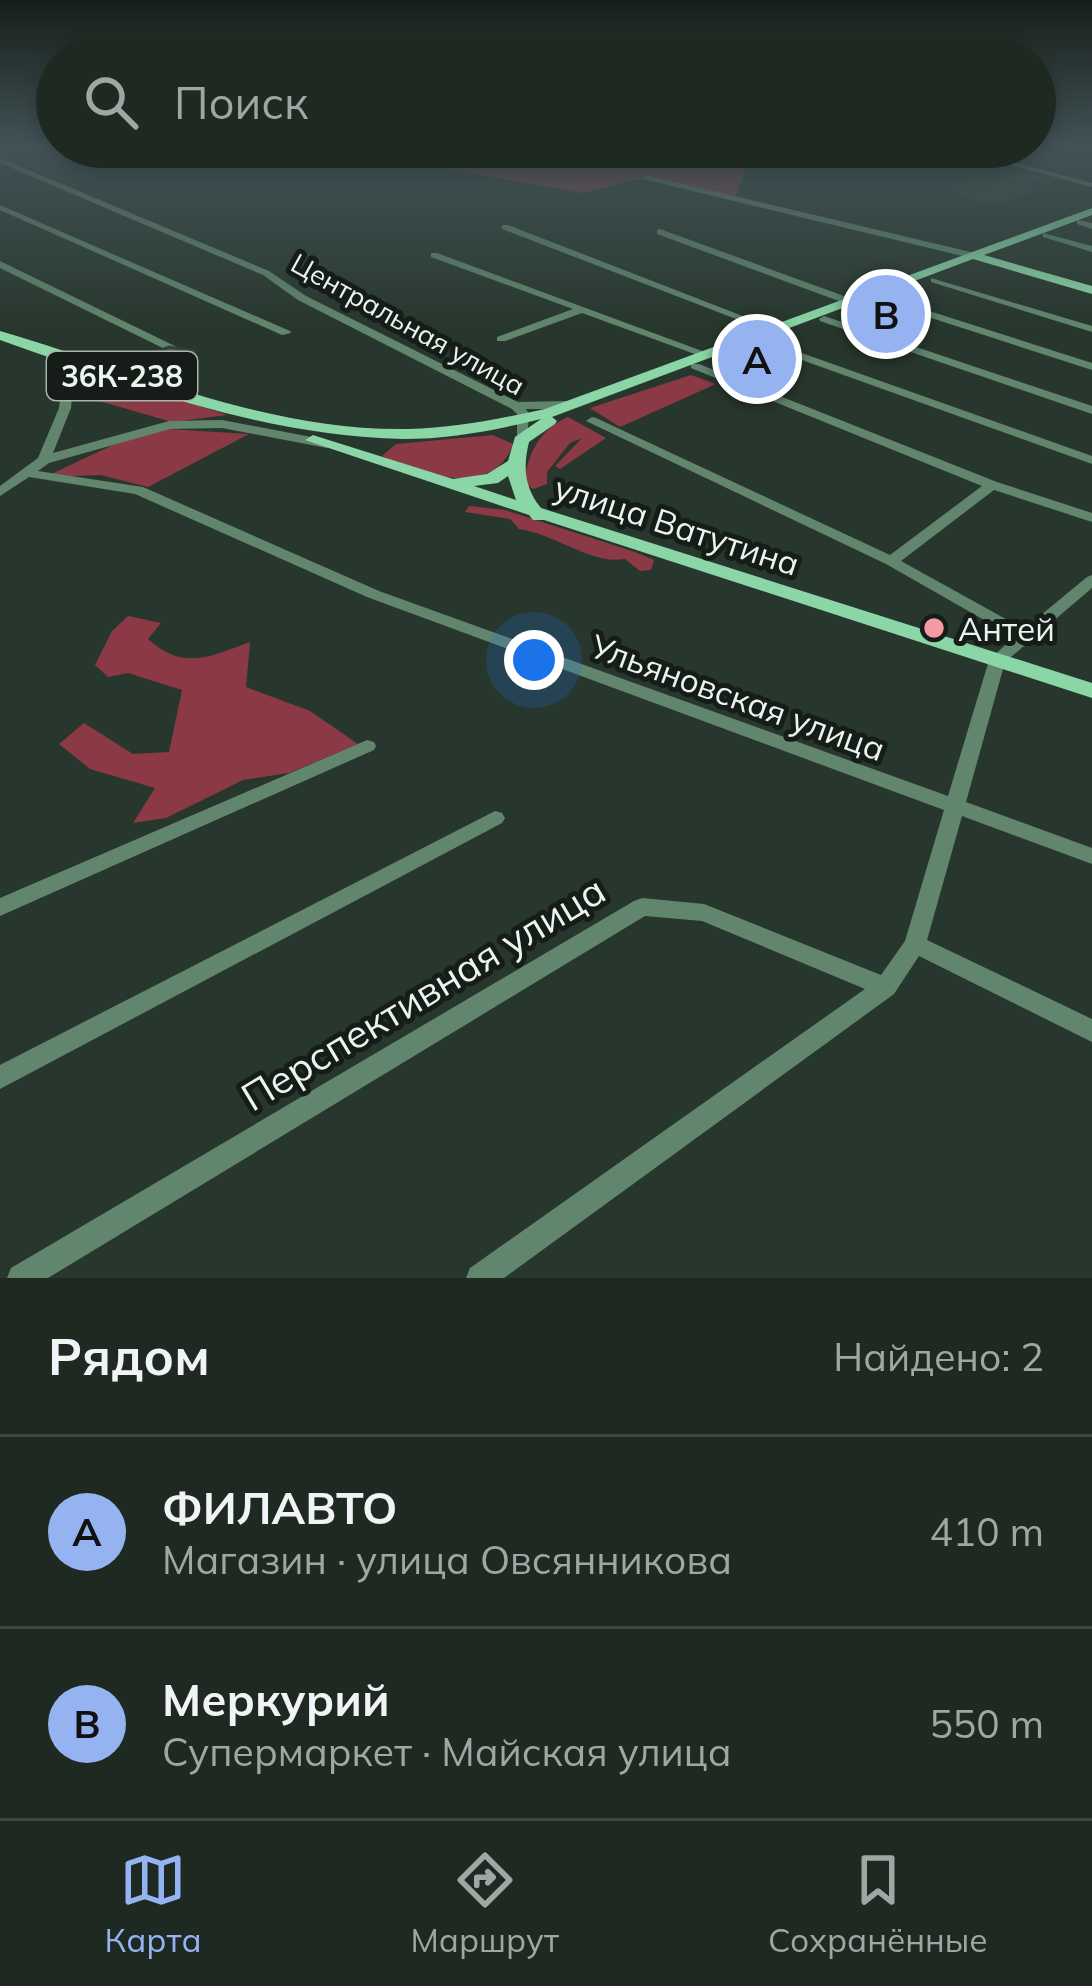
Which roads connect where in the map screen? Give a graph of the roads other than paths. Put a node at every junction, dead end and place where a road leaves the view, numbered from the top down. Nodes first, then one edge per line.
1 (0, 207) edge
2 (110, 207) edge
3 (770, 207) edge
4 (1089, 219) edge
5 (505, 226) dead end
6 (659, 232) dead end
7 (1046, 235) junction
8 (1092, 249) edge
9 (434, 255) dead end
10 (980, 257) junction
11 (0, 264) edge
12 (934, 280) junction
13 (1092, 290) edge
14 (851, 302) junction
15 (578, 311) junction
16 (923, 312) dead end
17 (824, 319) junction
18 (1092, 329) edge
19 (774, 330) junction
20 (286, 333) dead end
21 (0, 335) edge
22 (501, 339) dead end
23 (760, 342) junction
24 (179, 352) edge
25 (69, 359) junction
26 (701, 360) junction
27 (1092, 367) edge
28 (516, 409) junction
29 (1092, 410) edge
30 (244, 417) junction
31 (592, 421) dead end
32 (468, 431) junction
33 (401, 436) junction
34 (521, 440) junction
35 (326, 444) junction
36 (44, 460) junction
37 (1092, 460) edge
38 (386, 464) junction
39 (514, 465) junction
40 (28, 473) junction
41 (433, 480) junction
42 (992, 485) junction
43 (0, 492) edge
44 (539, 516) junction
45 (1092, 518) edge
46 (891, 561) junction
47 (1092, 580) edge
48 (1024, 636) junction
49 (997, 660) junction
50 (1092, 691) edge
51 (367, 746) dead end
52 (956, 808) junction
53 (495, 818) dead end
54 (1092, 856) edge
55 (0, 907) edge
56 (915, 944) junction
57 (886, 987) junction
58 (1092, 1031) edge
59 (0, 1078) edge
60 (21, 1278) edge
61 (480, 1278) edge

1 - 20 street
2 - 28 street, Центральная улица
3 - 10 street
4 - 7 main road
4 - 10 main road, 36К-238
5 - 19 street
6 - 14 street
7 - 8 street
7 - 10 main road
9 - 15 street
10 - 12 main road
10 - 13 main road
10 - 14 main road, 36К-238
11 - 24 street
12 - 17 main road
12 - 18 street
14 - 19 main road, 36К-238
15 - 22 street
15 - 26 street
16 - 27 street
17 - 23 main road
17 - 29 street
19 - 26 main road, 36К-238
21 - 25 main road, 36К-238
23 - 26 main road
23 - 37 street
25 - 30 main road, 36К-238
25 - 36 street
26 - 28 main road, 36К-238
26 - 34 main road
26 - 42 street
28 - 32 main road, 36К-238
28 - 34 street
30 - 33 main road, 36К-238
30 - 35 main road, улица Ватутина
31 - 46 street
32 - 33 main road, 36К-238
32 - 34 main road
33 - 38 main road
34 - 39 main road
35 - 36 street
35 - 38 main road, улица Ватутина
36 - 40 street
38 - 41 main road, улица Ватутина
39 - 41 main road
39 - 44 main road
40 - 43 street
40 - 52 street, Ульяновская улица
41 - 44 main road, улица Ватутина
42 - 45 street
42 - 46 street
44 - 49 main road, улица Ватутина
46 - 48 street
47 - 48 street
48 - 49 street
49 - 50 main road, улица Ватутина
49 - 52 street
51 - 55 street
52 - 54 street, Ульяновская улица
52 - 56 street
53 - 59 street
56 - 57 street
56 - 58 street
57 - 60 street, Перспективная улица
57 - 61 street

